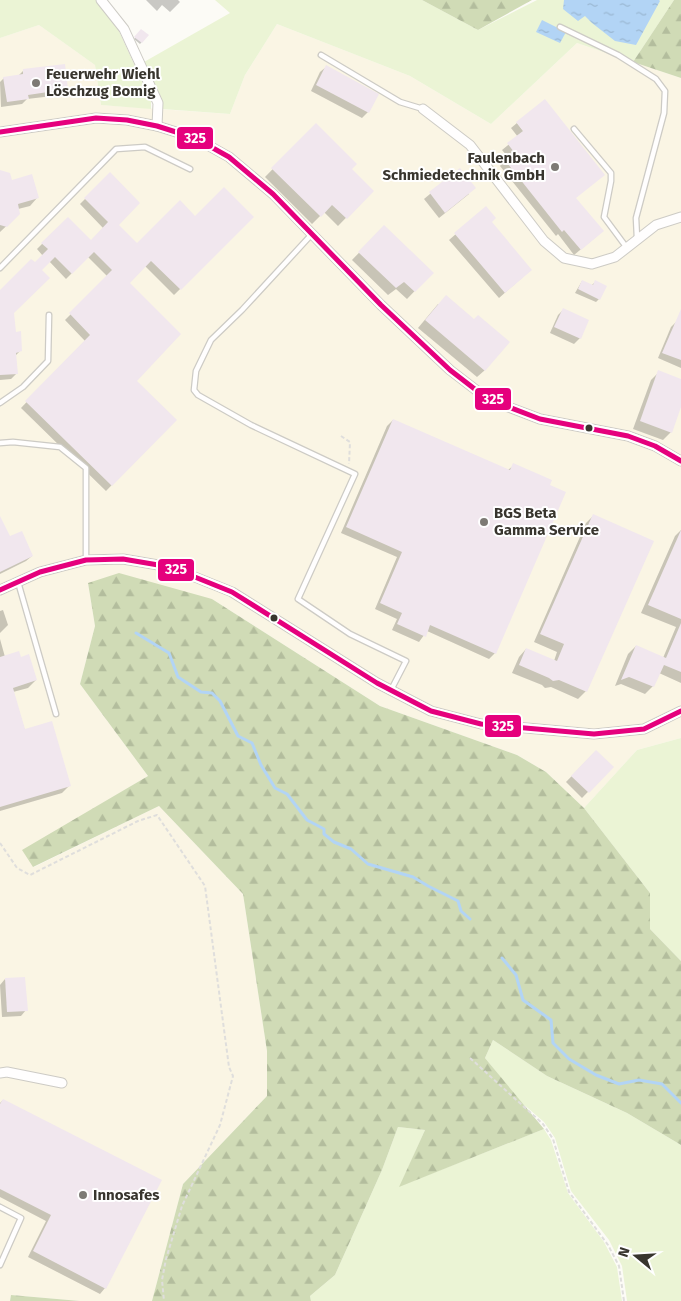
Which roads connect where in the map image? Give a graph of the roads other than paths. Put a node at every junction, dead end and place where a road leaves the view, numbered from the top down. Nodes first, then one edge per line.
1 (101, 0) edge
2 (560, 27) dead end
3 (321, 55) dead end
4 (423, 109) joint
5 (157, 126) junction
6 (574, 129) dead end
7 (0, 132) edge
8 (190, 169) dead end
9 (681, 217) edge
10 (312, 234) junction
11 (637, 240) junction
12 (626, 248) junction
13 (0, 268) edge
14 (48, 315) dead end
15 (0, 403) edge
16 (0, 443) edge
17 (681, 460) edge
18 (86, 560) junction
19 (18, 582) junction
20 (0, 590) edge
21 (391, 690) junction
22 (681, 711) edge
23 (56, 714) dead end
24 (0, 1073) edge
25 (62, 1083) dead end
26 (0, 1207) edge
27 (0, 1265) edge

1 - 5 street
2 - 11 lane
3 - 4 lane
4 - 12 street
5 - 7 street
5 - 10 street
6 - 12 lane
8 - 13 lane
9 - 11 street
10 - 17 street
10 - 21 lane
11 - 12 street
14 - 15 lane
16 - 18 lane
18 - 19 street
18 - 21 street
19 - 20 street
19 - 23 lane
21 - 22 street
24 - 25 street
26 - 27 lane

